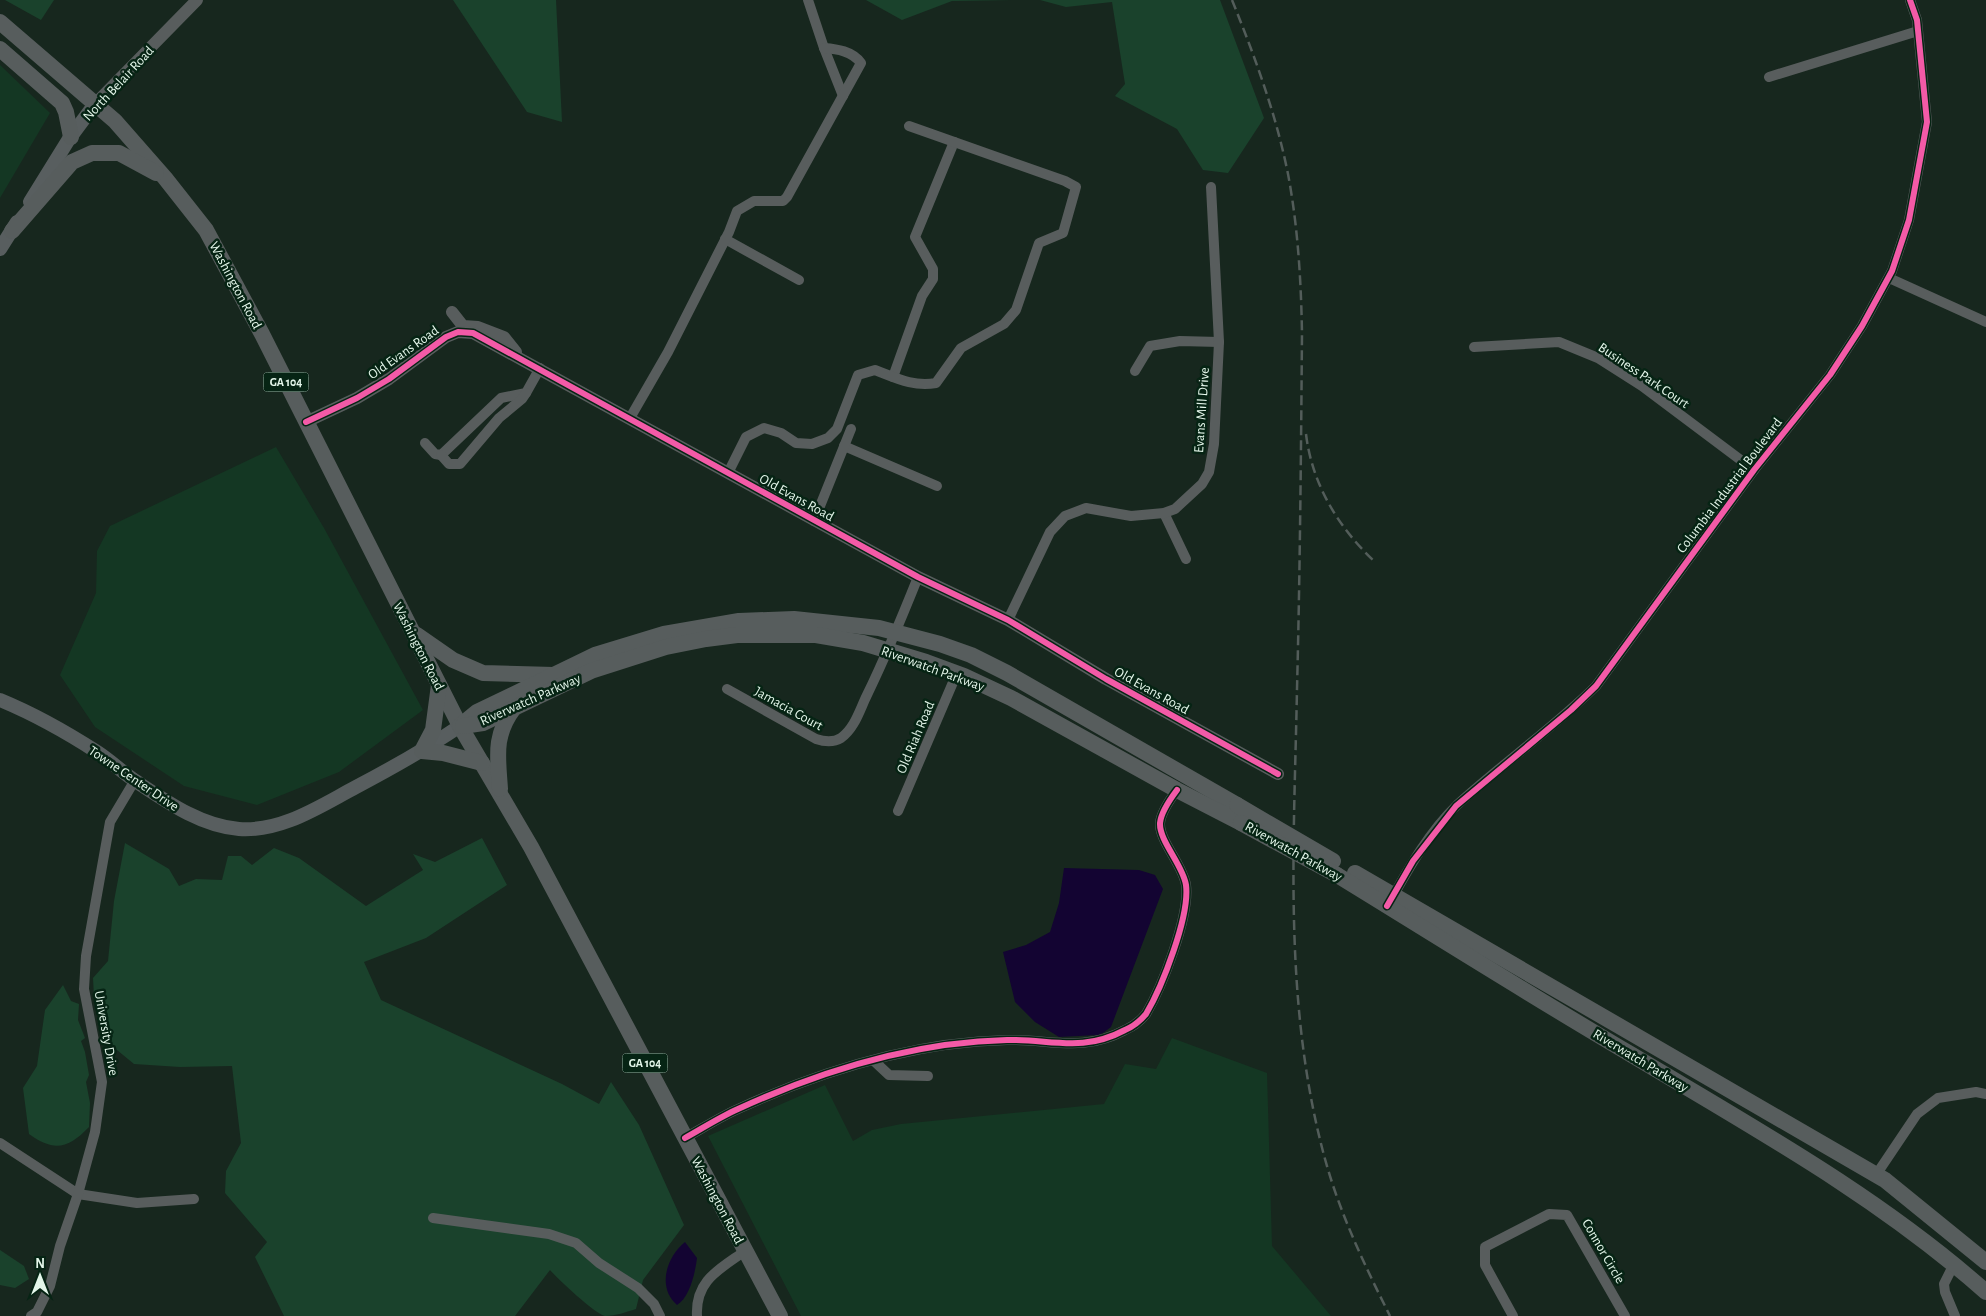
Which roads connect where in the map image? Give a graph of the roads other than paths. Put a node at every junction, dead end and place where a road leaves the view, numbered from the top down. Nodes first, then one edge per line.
1 (197, 0) edge
2 (808, 0) edge
3 (1910, 0) edge
4 (0, 22) edge
5 (1918, 31) junction
6 (824, 48) junction
7 (0, 49) edge
8 (1769, 77) dead end
9 (843, 96) junction
10 (95, 104) junction
11 (909, 126) dead end
12 (71, 137) junction
13 (954, 142) junction
14 (165, 178) junction
15 (1211, 188) dead end
16 (12, 232) junction
17 (725, 239) junction
18 (0, 249) edge
19 (1888, 278) junction
20 (799, 280) dead end
21 (452, 312) dead end
22 (1986, 322) edge
23 (1219, 342) junction
24 (1474, 346) dead end
25 (519, 356) junction
26 (540, 368) junction
27 (1135, 371) dead end
28 (893, 377) junction
29 (526, 393) junction
30 (630, 418) junction
31 (306, 422) junction
32 (851, 429) dead end
33 (425, 443) dead end
34 (844, 446) junction
35 (441, 455) junction
36 (1754, 470) junction
37 (728, 473) junction
38 (937, 486) dead end
39 (1164, 513) junction
40 (814, 521) junction
41 (1186, 559) dead end
42 (918, 577) junction
43 (1008, 620) junction
44 (411, 629) junction
45 (896, 632) junction
46 (889, 651) junction
47 (957, 673) junction
48 (554, 675) junction
49 (439, 685) junction
50 (727, 689) dead end
51 (0, 700) edge
52 (514, 708) junction
53 (460, 726) junction
54 (422, 751) junction
55 (482, 763) junction
56 (1278, 774) dead end
57 (135, 780) junction
58 (1176, 790) junction
59 (500, 794) junction
60 (898, 811) dead end
61 (1335, 868) junction
62 (1390, 900) junction
63 (873, 1060) junction
64 (928, 1076) dead end
65 (1986, 1094) edge
66 (685, 1138) junction
67 (0, 1143) edge
68 (1876, 1175) junction
69 (78, 1194) junction
70 (194, 1199) dead end
71 (433, 1218) dead end
72 (746, 1251) junction
73 (1986, 1262) edge
74 (1954, 1264) junction
75 (1986, 1292) edge
76 (31, 1316) edge
77 (660, 1316) edge
78 (697, 1316) edge
79 (780, 1316) edge
80 (1513, 1316) edge
81 (1625, 1316) edge
82 (1955, 1316) edge

1 - 10 street, North Belair Road
2 - 6 street
3 - 5 street, Columbia Industrial Boulevard
4 - 10 main road, Washington Road / GA 104
5 - 8 street
5 - 19 street, Columbia Industrial Boulevard
6 - 9 street
6 - 9 street
7 - 12 main road
9 - 17 street
10 - 12 main road, North Belair Road
10 - 14 main road, Washington Road / GA 104
11 - 13 street
12 - 16 main road, North Belair Road
13 - 28 street
13 - 28 street
14 - 16 main road
14 - 31 main road, Washington Road / GA 104
15 - 23 street, Evans Mill Drive
16 - 18 main road, North Belair Road
17 - 20 street
17 - 30 street
19 - 22 street
19 - 36 street, Columbia Industrial Boulevard
21 - 25 street
23 - 27 street
23 - 39 street, Evans Mill Drive
24 - 36 street, Business Park Court
25 - 26 street, Old Evans Road
25 - 31 street, Old Evans Road
26 - 29 street
26 - 30 street, Old Evans Road
28 - 37 street
29 - 35 street
29 - 35 street
30 - 37 street, Old Evans Road
31 - 44 main road, Washington Road / GA 104
32 - 34 street
33 - 35 street
34 - 38 street
34 - 40 street
36 - 62 street, Columbia Industrial Boulevard
37 - 40 street, Old Evans Road
39 - 41 street
39 - 43 street, Evans Mill Drive
40 - 42 street, Old Evans Road
42 - 43 street, Old Evans Road
42 - 45 street, Jamacia Court
43 - 56 street, Old Evans Road
44 - 48 main road
44 - 49 main road, Washington Road / GA 104
45 - 46 street, Jamacia Court
45 - 48 main road, Riverwatch Parkway
45 - 61 main road, Riverwatch Parkway, bridge
46 - 47 main road, Riverwatch Parkway
46 - 50 street, Jamacia Court
46 - 52 main road, Riverwatch Parkway
47 - 58 main road, Riverwatch Parkway
47 - 60 street, Old Riah Road
48 - 53 main road, Riverwatch Parkway
49 - 53 main road, Washington Road / GA 104
49 - 54 main road
51 - 57 main road, Towne Center Drive
52 - 53 main road, Riverwatch Parkway
52 - 59 main road
53 - 54 main road, Towne Center Drive
53 - 55 main road, Washington Road / GA 104
54 - 55 main road
54 - 57 main road, Towne Center Drive
55 - 59 main road, Washington Road / GA 104
57 - 69 street, University Drive
58 - 61 main road, Riverwatch Parkway, bridge
58 - 63 street
59 - 66 main road, Washington Road / GA 104
61 - 62 main road, Riverwatch Parkway
62 - 68 main road, Riverwatch Parkway
62 - 74 main road, Riverwatch Parkway
63 - 64 street
63 - 66 street
65 - 68 street
66 - 72 main road, Washington Road / GA 104
67 - 69 street
68 - 73 main road, Riverwatch Parkway
69 - 70 street
69 - 76 street, University Drive
71 - 77 street
72 - 78 street
72 - 79 main road, Washington Road / GA 104
74 - 75 main road, Riverwatch Parkway
74 - 82 street
80 - 81 street, Connor Circle

